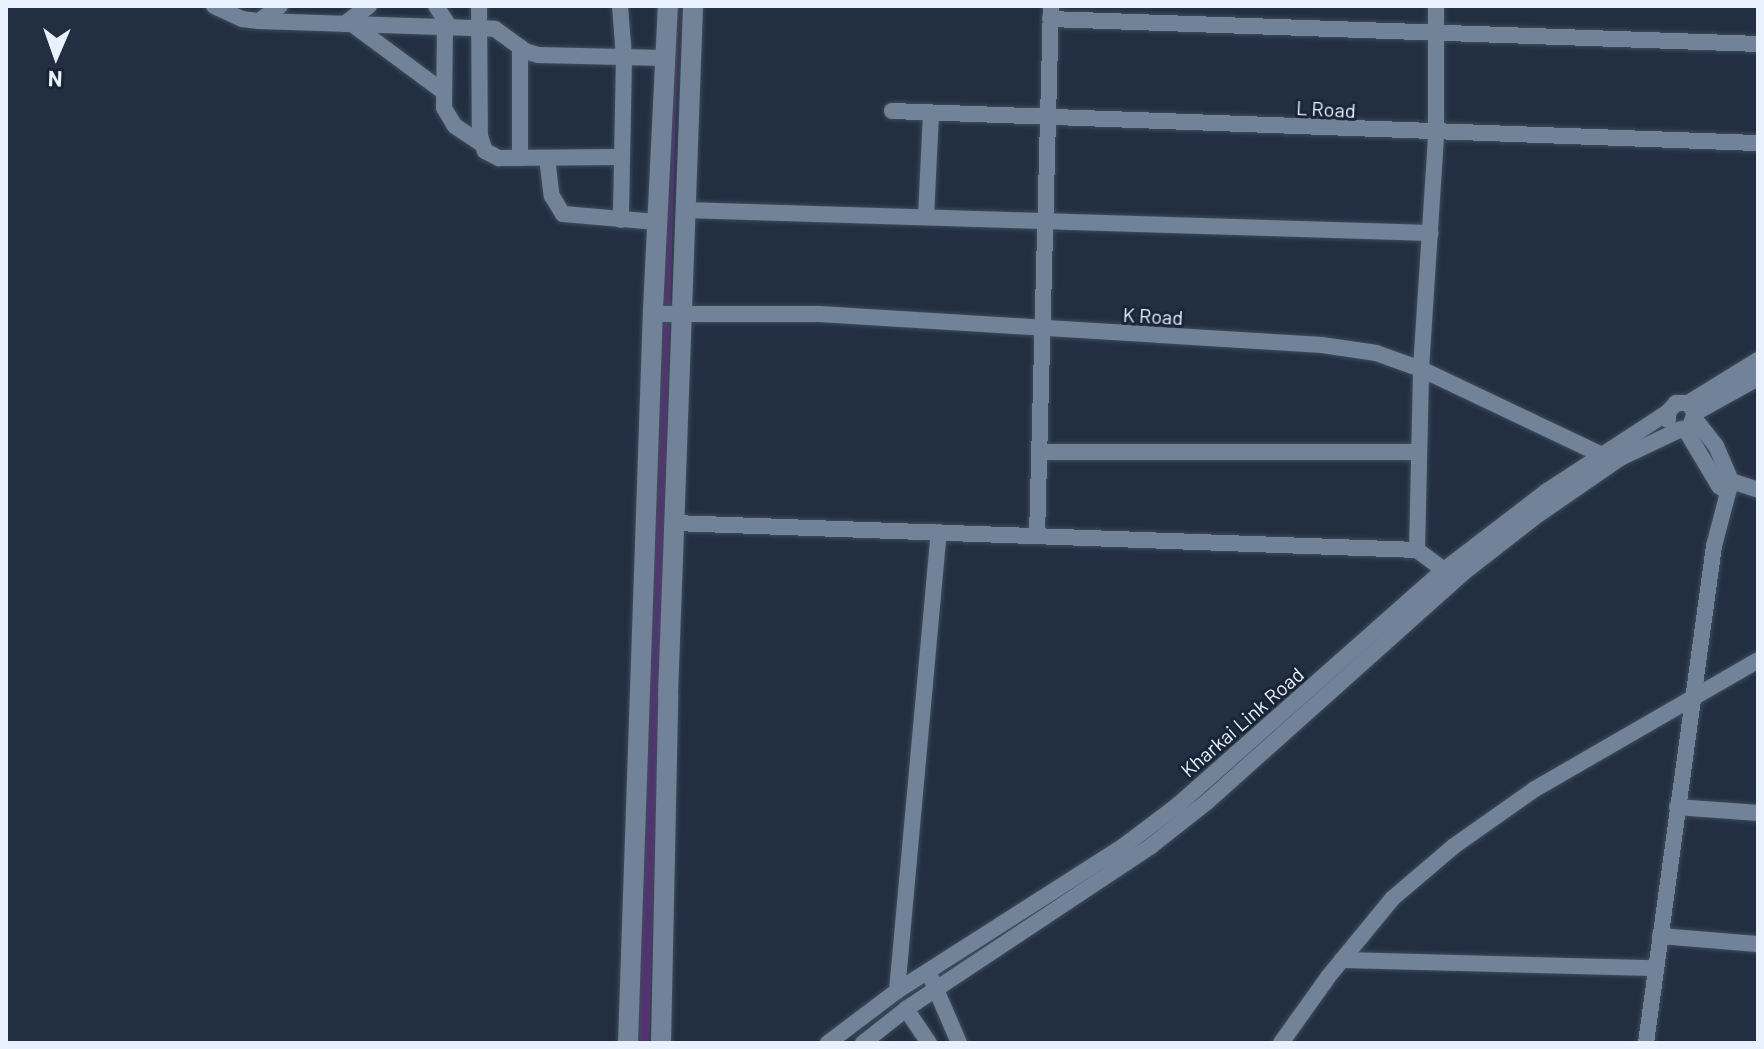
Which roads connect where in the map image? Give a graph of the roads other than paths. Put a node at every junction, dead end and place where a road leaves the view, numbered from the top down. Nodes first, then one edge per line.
1 (214, 6) edge
2 (280, 6) edge
3 (369, 6) edge
4 (436, 6) edge
5 (479, 6) edge
6 (620, 6) edge
7 (668, 6) edge
8 (693, 6) edge
9 (1436, 6) edge
10 (1051, 12) edge
11 (259, 21) junction
12 (348, 24) junction
13 (447, 26) junction
14 (481, 28) junction
15 (1437, 34) junction
16 (1758, 44) edge
17 (520, 47) junction
18 (624, 57) junction
19 (665, 58) junction
20 (444, 92) junction
21 (892, 111) dead end
22 (931, 113) junction
23 (1048, 116) junction
24 (1436, 134) junction
25 (1758, 143) edge
26 (482, 144) junction
27 (622, 157) junction
28 (520, 158) junction
29 (547, 158) junction
30 (685, 210) junction
31 (926, 216) junction
32 (621, 220) junction
33 (657, 222) junction
34 (1047, 223) junction
35 (1431, 233) junction
36 (653, 314) junction
37 (683, 316) junction
38 (1044, 330) junction
39 (1758, 360) edge
40 (1421, 369) junction
41 (1758, 378) edge
42 (1689, 419) junction
43 (1039, 452) junction
44 (1419, 452) junction
45 (1600, 454) junction
46 (1730, 486) junction
47 (1758, 490) edge
48 (674, 523) junction
49 (939, 532) junction
50 (1037, 536) junction
51 (1417, 550) junction
52 (1450, 575) junction
53 (1758, 660) edge
54 (1693, 700) junction
55 (1677, 807) junction
56 (1758, 813) edge
57 (1660, 936) junction
58 (1758, 944) edge
59 (1342, 960) junction
60 (1654, 968) junction
61 (929, 971) junction
62 (936, 990) junction
63 (897, 991) junction
64 (906, 1009) junction
65 (628, 1043) edge
66 (661, 1043) edge
67 (828, 1043) edge
68 (863, 1043) edge
69 (929, 1043) edge
70 (959, 1043) edge
71 (1281, 1043) edge
72 (1646, 1043) edge

1 - 11 street
2 - 11 street
3 - 12 street
4 - 13 street
5 - 14 street
6 - 18 street
7 - 19 street
8 - 30 street
9 - 15 street
10 - 15 street
10 - 23 street
11 - 12 street
12 - 13 street
12 - 20 street
13 - 14 street
13 - 20 street
14 - 17 street
14 - 26 street
15 - 16 street
15 - 24 street
17 - 18 street
17 - 28 street
18 - 19 street
18 - 27 street
19 - 33 street
20 - 26 street
21 - 22 street, L Road
22 - 23 street, L Road
22 - 31 street
23 - 24 street, L Road
23 - 34 street
24 - 25 street, L Road
24 - 35 street
26 - 28 street
27 - 29 street
27 - 32 street
28 - 29 street
29 - 32 street
30 - 31 street
30 - 37 street
31 - 34 street
32 - 33 street
33 - 36 street
34 - 35 street
34 - 38 street
35 - 40 street
36 - 37 street, K Road
36 - 65 street
37 - 38 street, K Road
37 - 48 street
38 - 40 street, K Road
38 - 43 street
39 - 42 street
40 - 44 street
40 - 45 street, K Road
41 - 42 street, Kharkai Link Road
42 - 45 street, Kharkai Link Road
42 - 46 street
42 - 52 street, Kharkai Link Road
43 - 44 street
43 - 50 street
44 - 51 street
45 - 52 street, Kharkai Link Road
46 - 47 street
46 - 54 street
48 - 49 street
48 - 66 street
49 - 50 street
49 - 63 street
50 - 51 street
51 - 52 street
52 - 61 street, Kharkai Link Road
52 - 62 street, Kharkai Link Road
53 - 54 street
54 - 55 street
54 - 59 street
55 - 56 street
55 - 57 street
57 - 58 street
57 - 60 street
59 - 60 street
59 - 71 street
60 - 72 street
61 - 62 street
61 - 63 street, Kharkai Link Road
62 - 64 street, Kharkai Link Road
62 - 70 street
63 - 67 street, Kharkai Link Road
64 - 68 street, Kharkai Link Road
64 - 69 street

